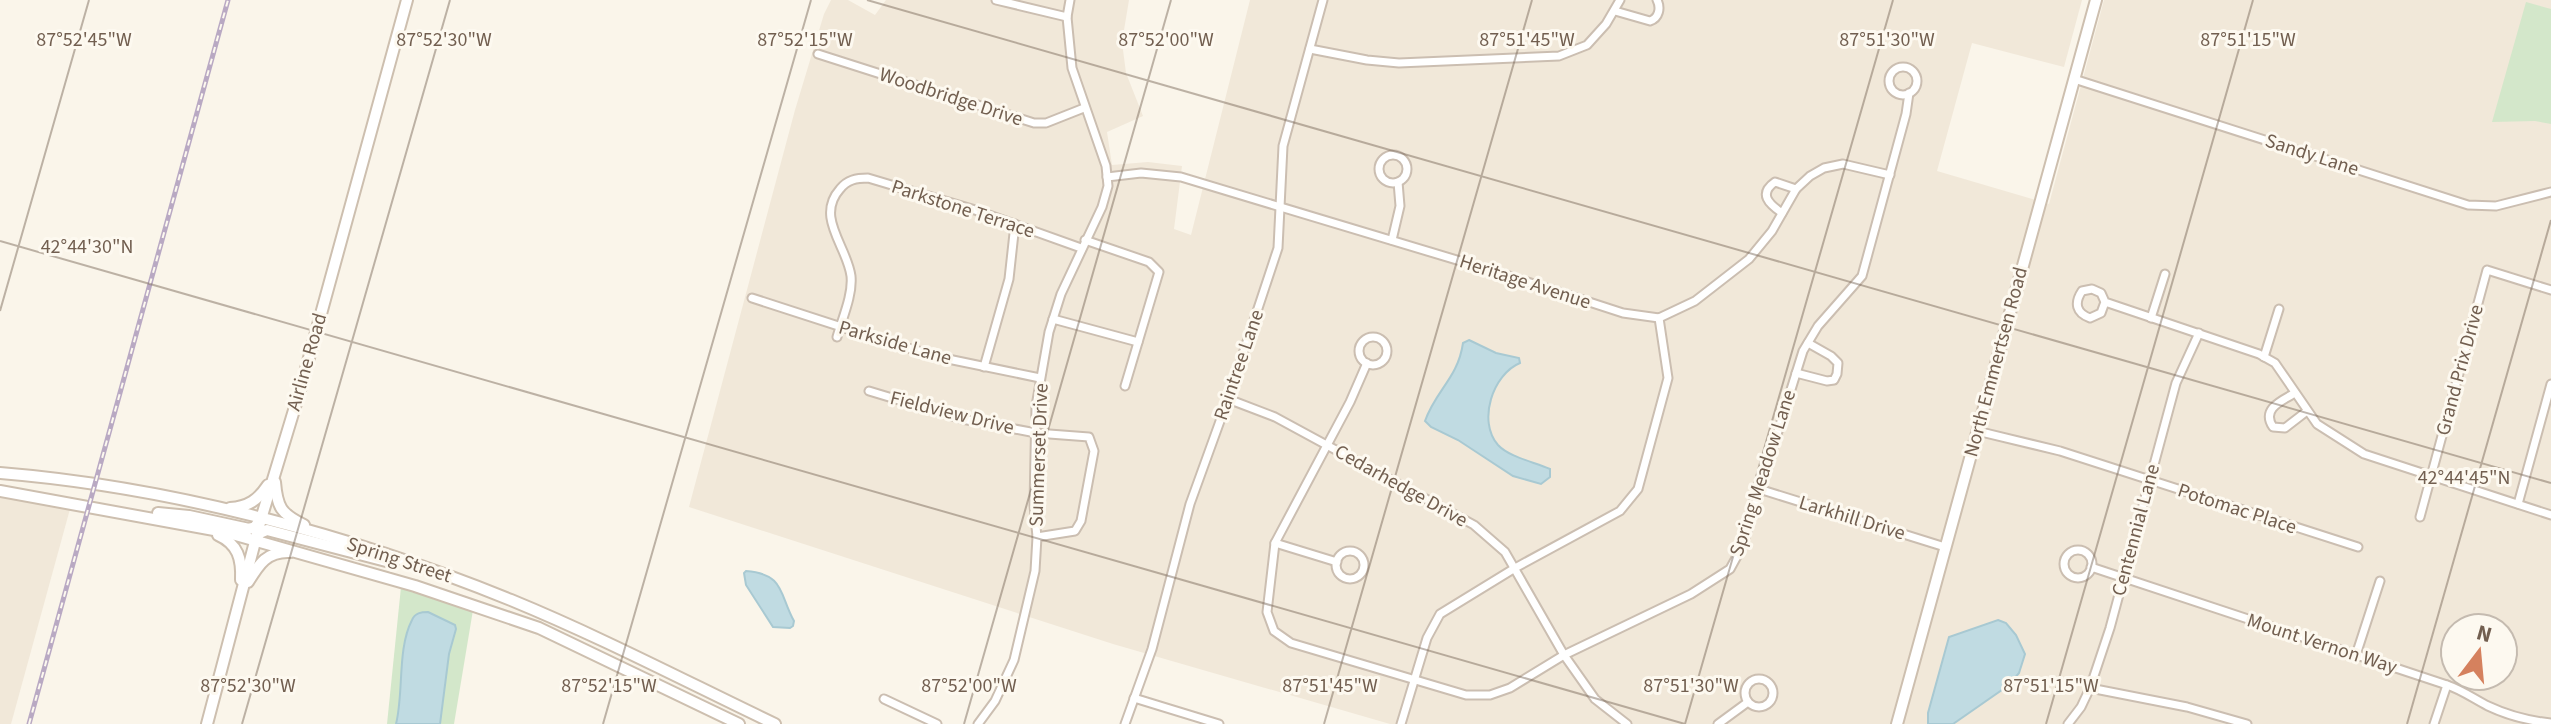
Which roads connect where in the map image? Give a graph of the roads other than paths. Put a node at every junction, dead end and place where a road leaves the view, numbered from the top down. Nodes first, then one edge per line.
1 (407, 0) edge
2 (996, 0) edge
3 (1070, 0) edge
4 (1323, 0) edge
5 (1620, 0) edge
6 (1657, 0) edge
7 (2096, 0) edge
8 (1615, 11) junction
9 (1067, 17) junction
10 (1310, 49) junction
11 (818, 54) dead end
12 (2074, 79) junction
13 (1909, 93) dead end
14 (1084, 108) junction
15 (1890, 175) junction
16 (1107, 177) junction
17 (1398, 182) dead end
18 (1796, 189) junction
19 (2551, 192) edge
20 (1282, 208) junction
21 (1782, 213) junction
22 (1015, 224) junction
23 (1392, 240) junction
24 (1083, 244) junction
25 (2165, 274) dead end
26 (2551, 290) edge
27 (752, 298) dead end
28 (2105, 302) junction
29 (2279, 309) dead end
30 (1659, 318) junction
31 (2151, 318) junction
32 (1053, 319) junction
33 (839, 328) junction
34 (2199, 333) junction
35 (837, 337) dead end
36 (1138, 342) junction
37 (1808, 343) junction
38 (2264, 357) junction
39 (1367, 363) dead end
40 (984, 367) junction
41 (1796, 373) junction
42 (1040, 378) junction
43 (2551, 384) edge
44 (1125, 386) dead end
45 (869, 391) dead end
46 (2295, 393) junction
47 (1228, 399) junction
48 (2307, 411) junction
49 (1977, 431) junction
50 (1036, 433) junction
51 (1328, 446) junction
52 (0, 473) edge
53 (274, 476) junction
54 (2431, 477) junction
55 (2149, 480) junction
56 (1759, 489) junction
57 (0, 491) edge
58 (2518, 504) junction
59 (216, 508) junction
60 (128, 513) junction
61 (2551, 515) edge
62 (2420, 517) dead end
63 (261, 519) junction
64 (192, 525) junction
65 (328, 537) junction
66 (1037, 537) junction
67 (256, 539) junction
68 (1275, 543) junction
69 (1945, 547) junction
70 (2358, 547) dead end
71 (304, 553) junction
72 (1337, 562) dead end
73 (2091, 567) dead end
74 (1515, 568) junction
75 (433, 571) junction
76 (2122, 578) junction
77 (2380, 581) dead end
78 (241, 594) junction
79 (1564, 655) junction
80 (2356, 655) junction
81 (1414, 681) junction
82 (2439, 682) edge
83 (2090, 688) junction
84 (2445, 692) edge
85 (2467, 692) edge
86 (1134, 698) junction
87 (884, 699) dead end
88 (1748, 702) dead end
89 (2551, 723) edge
90 (207, 724) edge
91 (739, 724) edge
92 (775, 724) edge
93 (937, 724) edge
94 (978, 724) edge
95 (1125, 724) edge
96 (1219, 724) edge
97 (1401, 724) edge
98 (1627, 724) edge
99 (1718, 724) edge
100 (1897, 724) edge
101 (2068, 724) edge
102 (2247, 724) edge
103 (2434, 724) edge

1 - 53 main road, Airline Road
2 - 9 street
3 - 9 street
4 - 10 street, Raintree Lane
5 - 8 street
6 - 8 street
7 - 12 main road, North Emmertsen Road
8 - 10 street
9 - 14 street
10 - 20 street, Raintree Lane
11 - 14 street, Woodbridge Drive
12 - 19 street, Sandy Lane
12 - 49 main road, North Emmertsen Road
13 - 15 street, Spring Meadow Lane
14 - 16 street
15 - 18 street
15 - 37 street, Spring Meadow Lane
16 - 20 street, Heritage Avenue
16 - 24 street, Summerset Drive
17 - 23 street
18 - 21 street
18 - 21 street
20 - 23 street, Heritage Avenue
20 - 47 street, Raintree Lane
21 - 30 street
22 - 24 street, Parkstone Terrace
22 - 33 street, Parkstone Terrace
22 - 40 street
23 - 30 street, Heritage Avenue
24 - 32 street, Summerset Drive
24 - 36 street, Parkstone Terrace
25 - 31 street
26 - 54 street, Grand Prix Drive
27 - 33 street, Parkside Lane
28 - 28 street
28 - 31 street
29 - 38 street
30 - 74 street
31 - 34 street
32 - 36 street
32 - 42 street, Summerset Drive
33 - 35 street
33 - 40 street, Parkside Lane
34 - 38 street
34 - 55 street, Centennial Lane
36 - 44 street
37 - 41 street, Spring Meadow Lane
37 - 41 street
38 - 46 street
39 - 51 street
40 - 42 street, Parkside Lane
41 - 56 street, Spring Meadow Lane
42 - 50 street, Summerset Drive
43 - 58 street
45 - 50 street, Fieldview Drive
46 - 48 street
46 - 48 street
47 - 51 street, Cedarhedge Drive
47 - 86 street, Raintree Lane
48 - 54 street
49 - 55 street, Potomac Place
49 - 69 main road, North Emmertsen Road
50 - 66 street, Summerset Drive
50 - 66 street
51 - 68 street
51 - 74 street, Cedarhedge Drive
52 - 59 main road, Spring Street
53 - 59 main road
53 - 63 main road, Airline Road
53 - 65 main road
54 - 58 street
54 - 62 street, Grand Prix Drive
55 - 70 street, Potomac Place
55 - 76 street, Centennial Lane
56 - 69 street, Larkhill Drive
56 - 79 street, Spring Meadow Lane
57 - 60 main road, Spring Street
58 - 61 street
59 - 63 main road, Spring Street
60 - 63 main road
60 - 64 main road, Spring Street
63 - 65 main road, Spring Street
63 - 67 main road, Airline Road
64 - 67 main road, Spring Street
64 - 78 main road
65 - 75 main road, Spring Street
66 - 94 street, Summerset Drive
67 - 71 main road, Spring Street
67 - 75 main road
67 - 78 main road, Airline Road
68 - 72 street
68 - 81 street, Spring Meadow Lane
69 - 100 main road, North Emmertsen Road
71 - 78 main road
71 - 91 main road, Spring Street
73 - 76 street, Mount Vernon Way
74 - 79 street, Cedarhedge Drive
74 - 81 street
75 - 92 main road, Spring Street
76 - 80 street, Mount Vernon Way
76 - 83 street, Centennial Lane
77 - 80 street
78 - 90 main road, Airline Road
79 - 81 street, Spring Meadow Lane
79 - 98 street, Cedarhedge Drive
80 - 82 street, Mount Vernon Way
81 - 97 street
83 - 101 street, Centennial Lane
83 - 102 street
84 - 103 street
85 - 89 street, Mount Vernon Way
86 - 95 street, Raintree Lane
86 - 96 street
87 - 93 street
88 - 99 street

